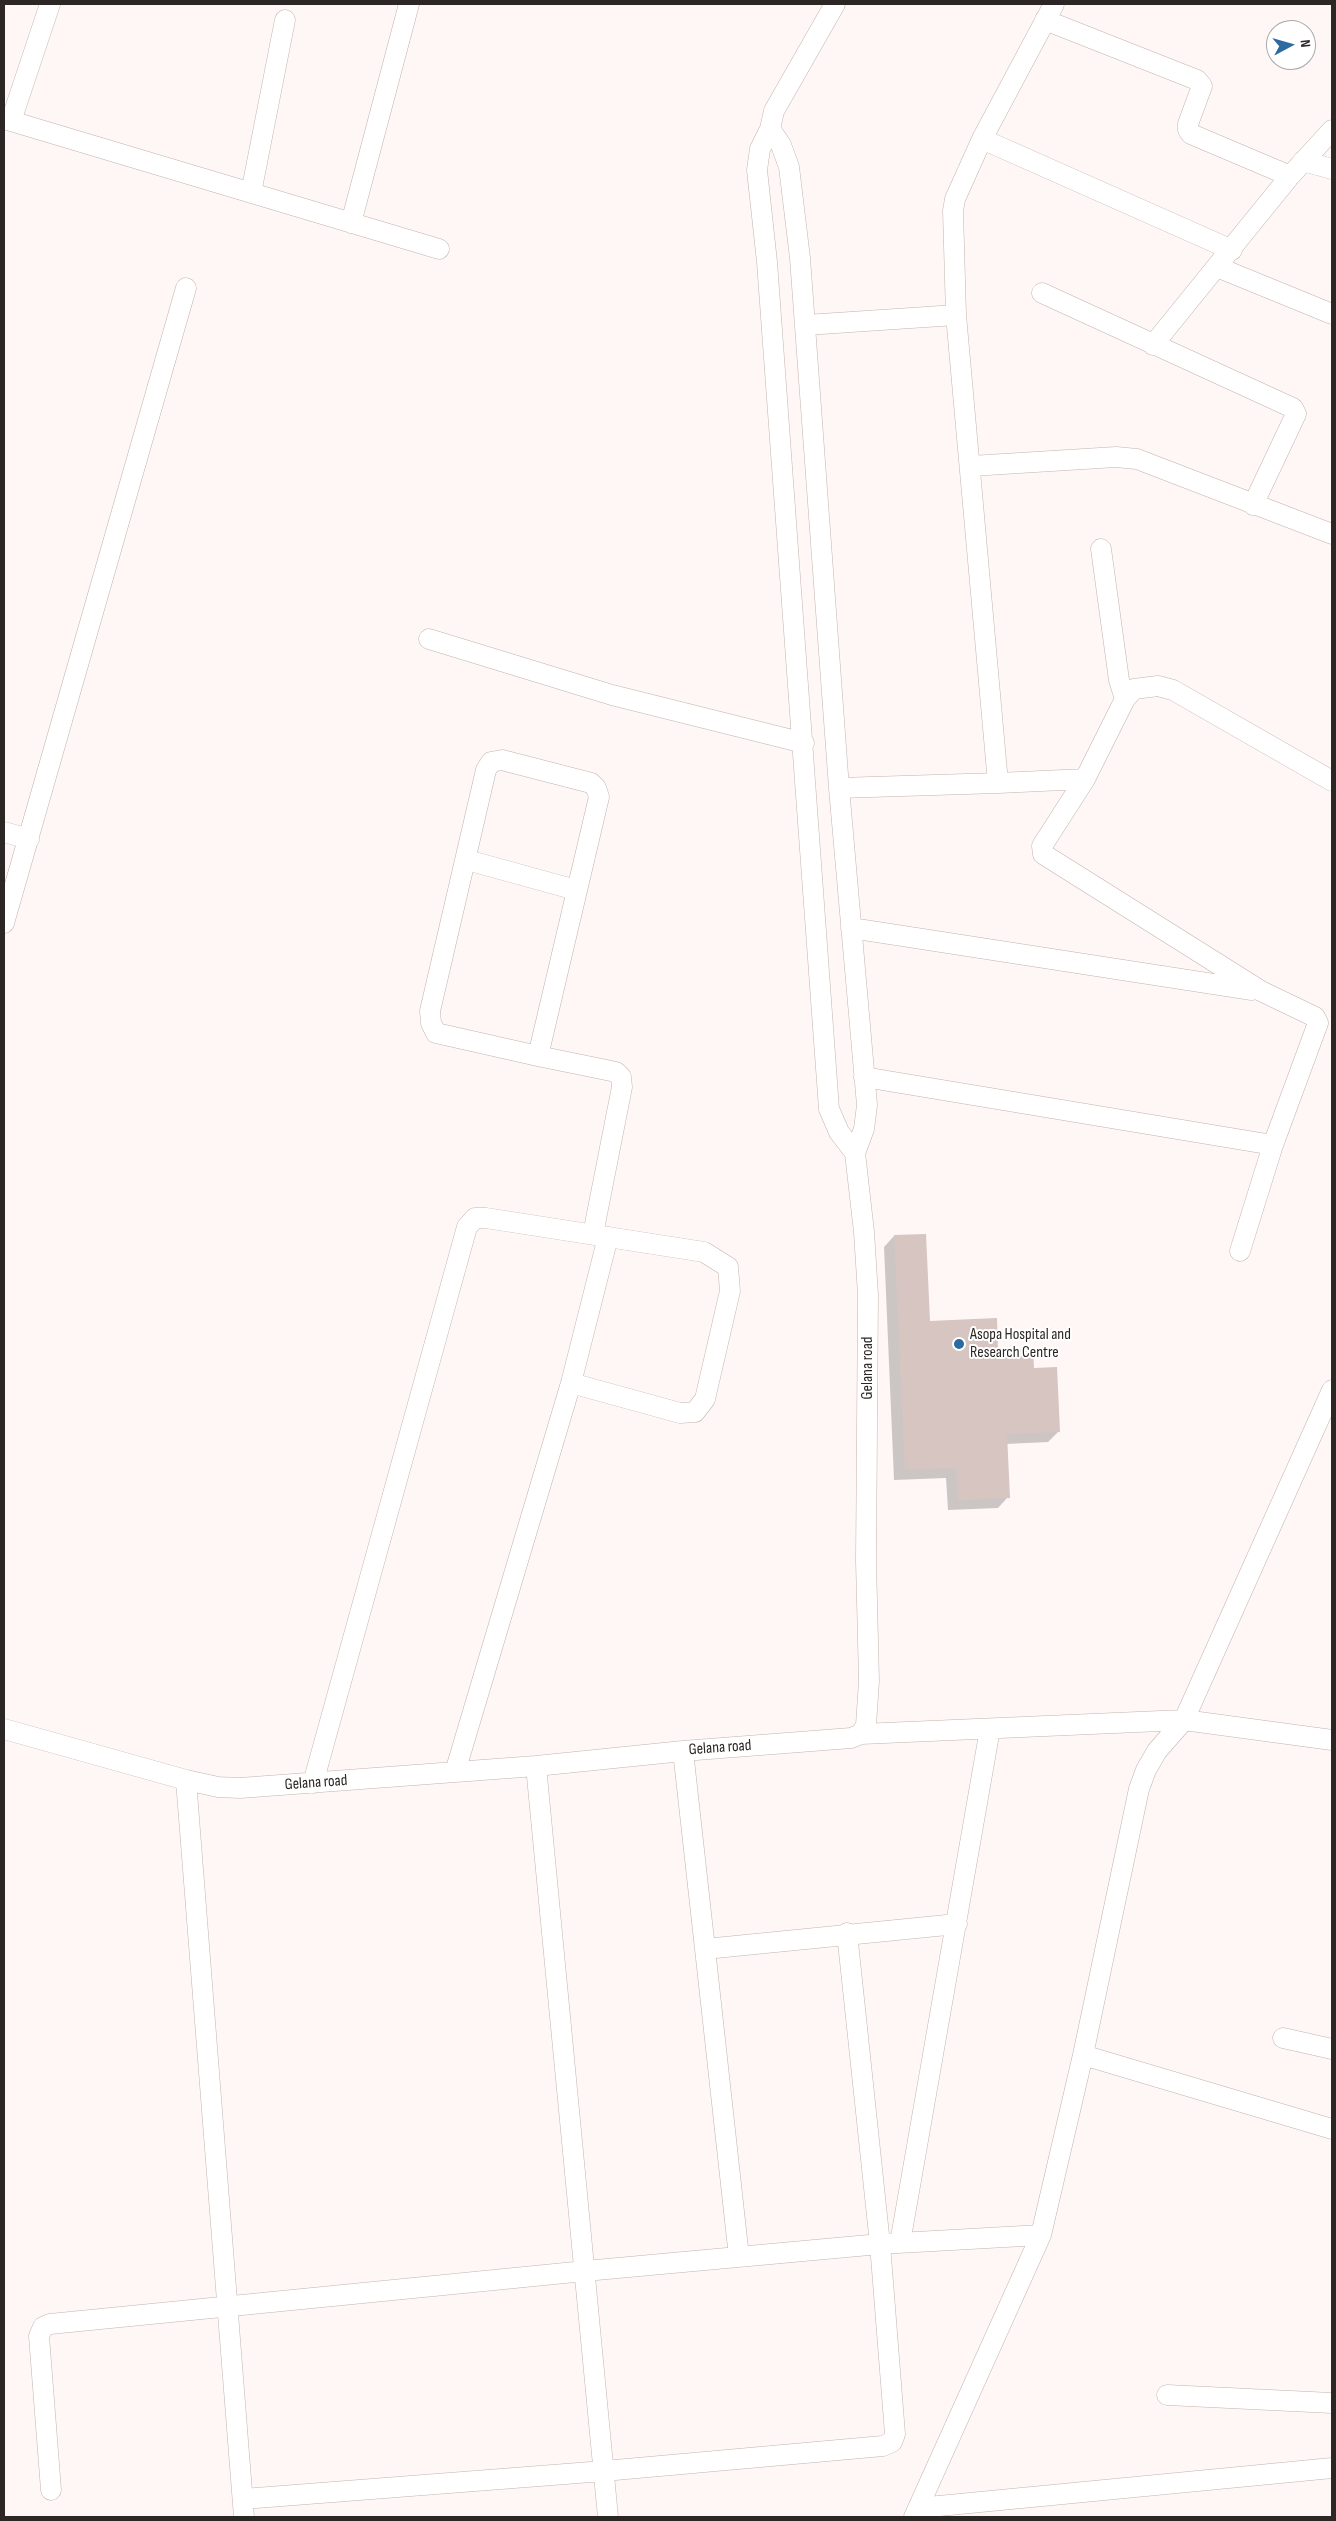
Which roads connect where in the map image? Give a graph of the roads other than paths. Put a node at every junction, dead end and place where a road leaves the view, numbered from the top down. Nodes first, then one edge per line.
1 (50, 4) edge
2 (409, 4) edge
3 (835, 4) edge
4 (1050, 12) edge
5 (285, 20) dead end
6 (7, 120) edge
7 (770, 129) junction
8 (1332, 130) edge
9 (982, 139) junction
10 (1303, 161) junction
11 (1332, 170) edge
12 (1290, 176) junction
13 (251, 193) junction
14 (351, 223) junction
15 (439, 250) dead end
16 (1232, 250) junction
17 (800, 258) junction
18 (767, 262) junction
19 (1217, 267) junction
20 (186, 288) dead end
21 (1042, 293) dead end
22 (1332, 314) edge
23 (956, 315) junction
24 (806, 325) junction
25 (1154, 345) junction
26 (971, 466) junction
27 (1254, 505) junction
28 (1332, 534) edge
29 (1100, 549) dead end
30 (429, 639) dead end
31 (1125, 698) junction
32 (804, 743) junction
33 (1085, 779) junction
34 (1332, 781) edge
35 (998, 783) junction
36 (840, 788) junction
37 (4, 832) edge
38 (29, 839) junction
39 (467, 860) junction
40 (576, 890) junction
41 (4, 923) edge
42 (851, 928) junction
43 (1261, 991) junction
44 (538, 1056) junction
45 (864, 1076) junction
46 (1273, 1145) junction
47 (855, 1153) junction
48 (601, 1236) junction
49 (1240, 1251) dead end
50 (571, 1383) junction
51 (1332, 1390) edge
52 (1184, 1720) junction
53 (4, 1729) edge
54 (990, 1729) junction
55 (861, 1734) junction
56 (1332, 1740) edge
57 (684, 1751) junction
58 (536, 1766) junction
59 (455, 1772) junction
60 (186, 1780) junction
61 (313, 1783) junction
62 (957, 1924) junction
63 (847, 1933) junction
64 (705, 1949) junction
65 (1283, 2038) dead end
66 (1332, 2050) edge
67 (1082, 2055) junction
68 (1332, 2129) edge
69 (1041, 2235) junction
70 (890, 2244) junction
71 (739, 2257) junction
72 (585, 2271) junction
73 (228, 2305) junction
74 (1167, 2395) dead end
75 (1332, 2403) edge
76 (1332, 2468) edge
77 (604, 2471) junction
78 (51, 2490) dead end
79 (244, 2508) edge
80 (916, 2513) edge
81 (608, 2517) edge

1 - 6 street
2 - 14 street
3 - 7 street
4 - 9 street
4 - 12 street
5 - 13 street
6 - 13 street
7 - 17 street
7 - 18 street
8 - 10 street
9 - 16 street
9 - 23 street
10 - 11 street
10 - 12 street
12 - 16 street
13 - 14 street
14 - 15 street
16 - 19 street
17 - 18 street
17 - 24 street
18 - 32 street
19 - 22 street
19 - 25 street
20 - 38 street
21 - 25 street
23 - 24 street
23 - 26 street
24 - 36 street
25 - 27 street
26 - 27 street
26 - 35 street
27 - 28 street
29 - 31 street
30 - 32 street
31 - 33 street
31 - 34 street
32 - 47 street
33 - 35 street
33 - 43 street
35 - 36 street
36 - 42 street
37 - 38 street
38 - 41 street
39 - 40 street
39 - 40 street
39 - 44 street
40 - 44 street
42 - 43 street
42 - 45 street
43 - 46 street
44 - 48 street
45 - 46 street
45 - 47 street
46 - 49 street
47 - 55 street, Gelana road
48 - 50 street
48 - 50 street
48 - 61 street
50 - 59 street
51 - 52 street
52 - 54 street
52 - 56 street
52 - 67 street
53 - 60 street, Gelana road
54 - 55 street
54 - 62 street
55 - 57 street, Gelana road
57 - 58 street, Gelana road
57 - 64 street
58 - 59 street, Gelana road
58 - 72 street
59 - 61 street, Gelana road
60 - 61 street, Gelana road
60 - 73 street
62 - 63 street
62 - 70 street
63 - 64 street
63 - 70 street
64 - 71 street
65 - 66 street
67 - 68 street
67 - 69 street
69 - 70 street
69 - 80 street
70 - 71 street
70 - 77 street
71 - 72 street
72 - 73 street
72 - 77 street
73 - 78 street
73 - 79 street
74 - 75 street
76 - 80 street
77 - 79 street
77 - 81 street

